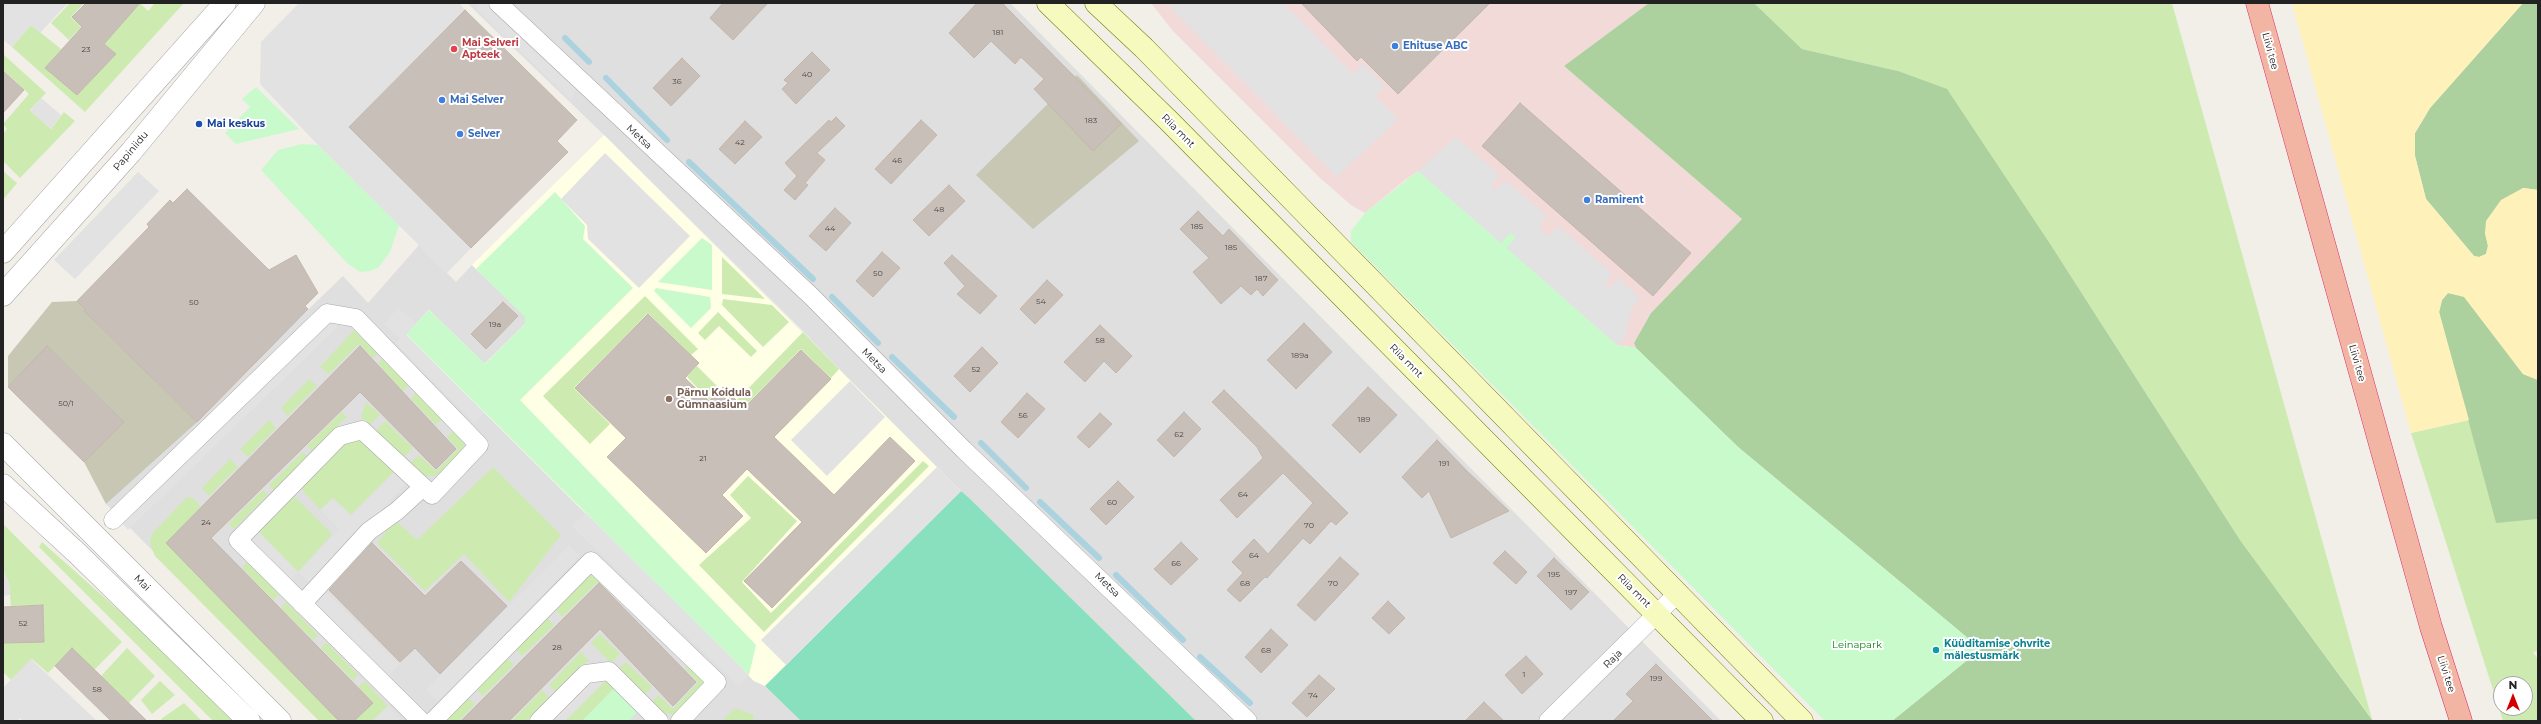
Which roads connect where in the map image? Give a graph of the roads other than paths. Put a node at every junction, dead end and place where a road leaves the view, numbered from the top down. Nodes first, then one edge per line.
1 (225, 3) edge
2 (254, 3) edge
3 (498, 3) edge
4 (1048, 3) edge
5 (1096, 3) edge
6 (2257, 3) edge
7 (3, 252) edge
8 (3, 295) edge
9 (3, 444) edge
10 (3, 485) edge
11 (423, 487) junction
12 (113, 520) dead end
13 (1676, 595) junction
14 (302, 604) junction
15 (1657, 615) junction
16 (249, 721) edge
17 (280, 721) edge
18 (421, 721) edge
19 (433, 721) edge
20 (539, 721) edge
21 (659, 721) edge
22 (680, 721) edge
23 (1248, 721) edge
24 (1548, 721) edge
25 (1762, 721) edge
26 (1802, 721) edge
27 (2462, 721) edge

1 - 7 street
2 - 8 street, Papiniidu
3 - 23 street, Metsa
4 - 15 main road, Riia mnt
5 - 13 main road
6 - 27 highway, Liivi tee
9 - 17 street, Mai
10 - 16 street
11 - 12 street
11 - 14 street
11 - 14 street
13 - 15 street, Raja
13 - 26 main road
14 - 18 street
15 - 24 street, Raja
15 - 25 main road, Riia mnt
19 - 22 street
20 - 21 street

